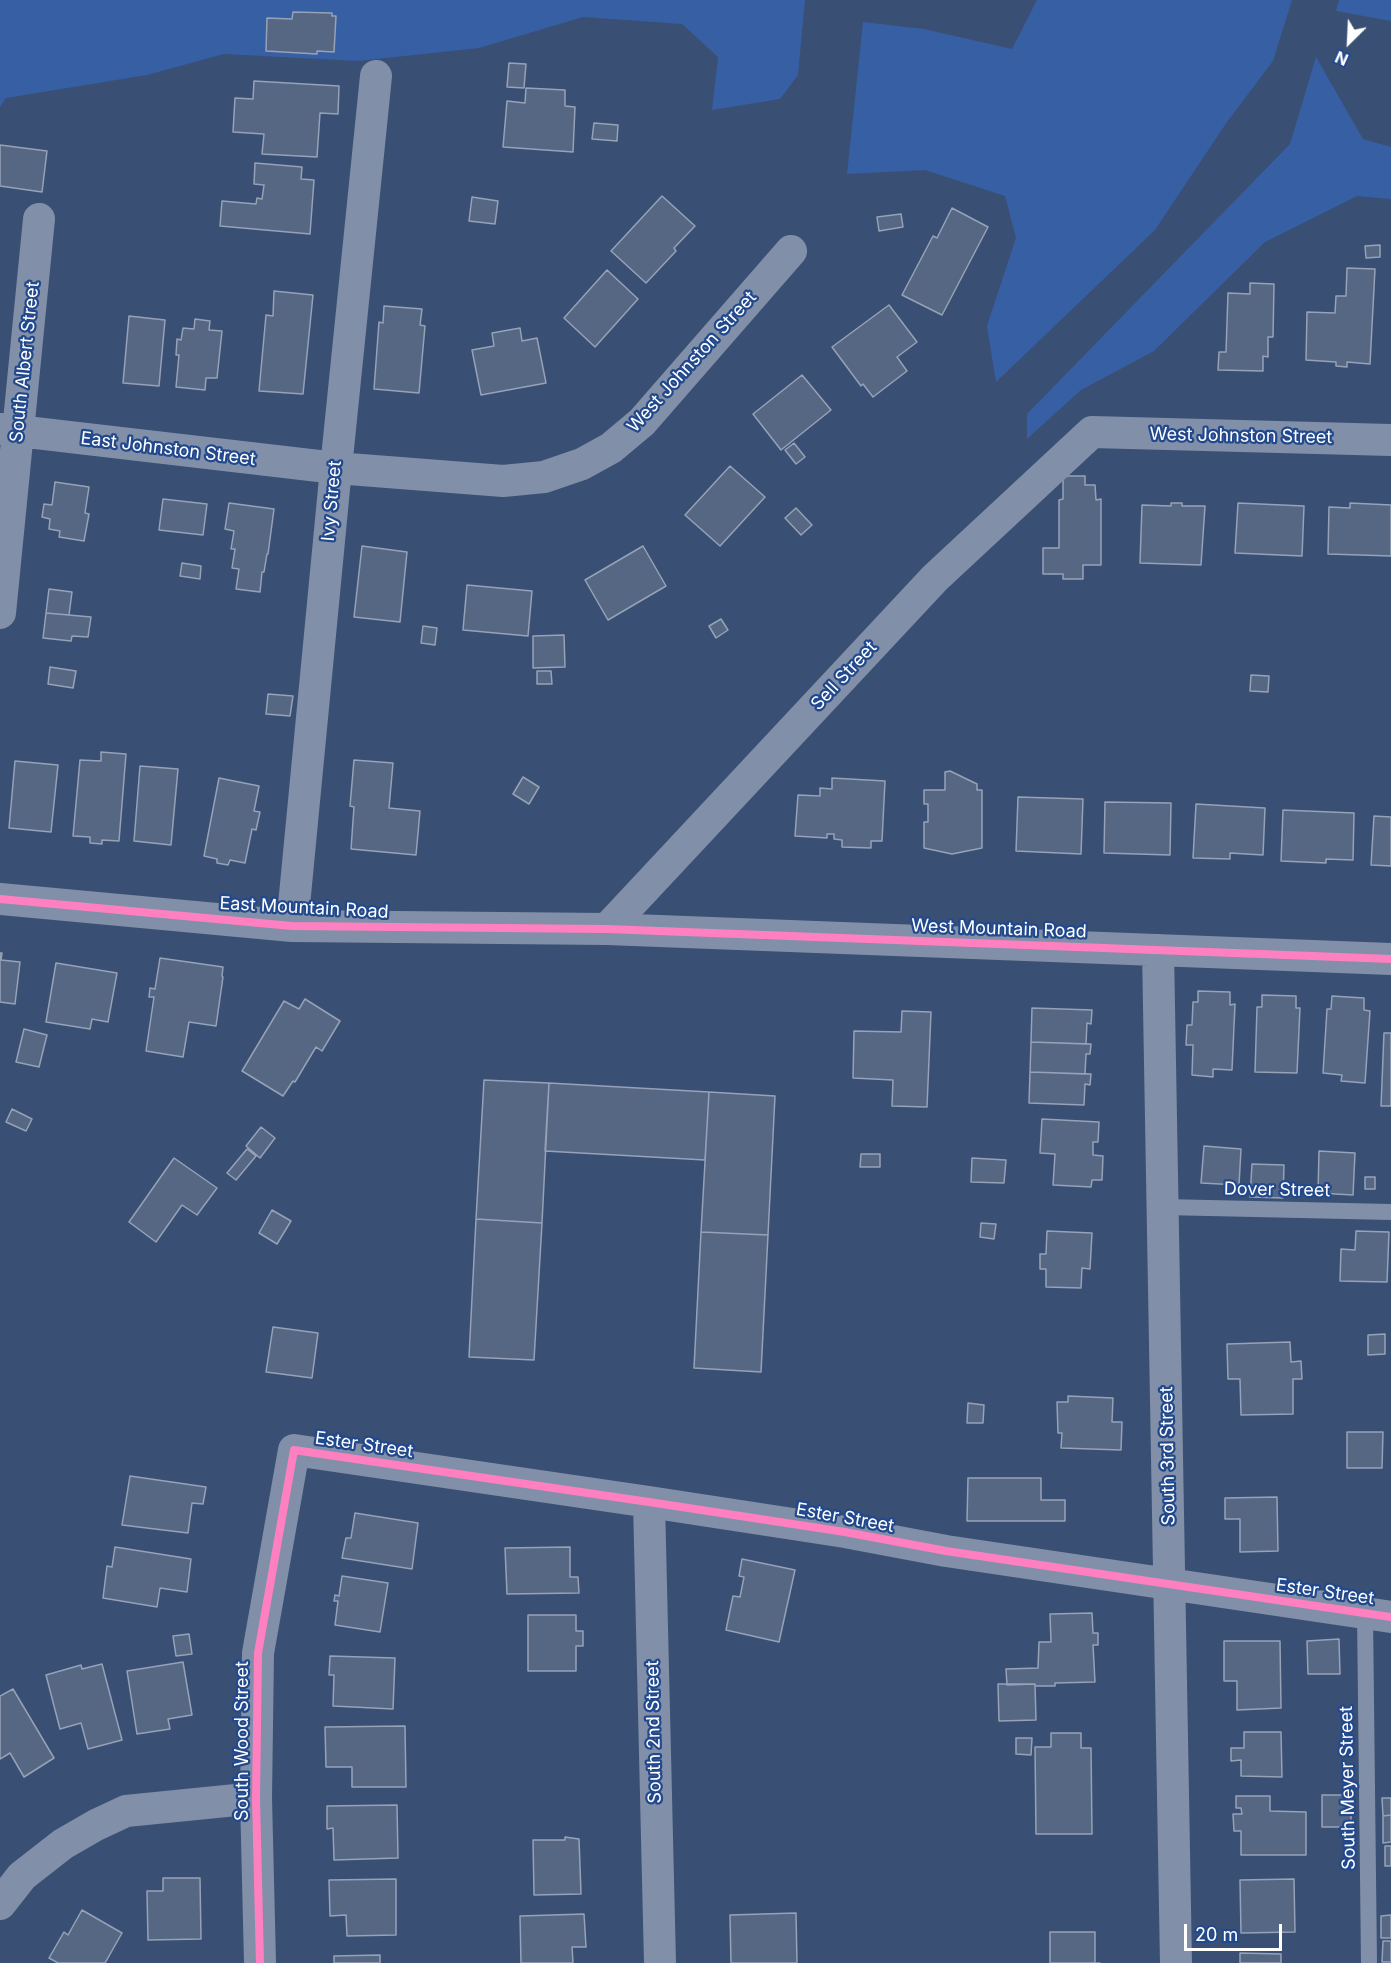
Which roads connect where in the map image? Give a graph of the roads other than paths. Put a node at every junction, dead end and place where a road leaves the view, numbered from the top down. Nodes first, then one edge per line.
1 (376, 76) dead end
2 (39, 219) dead end
3 (791, 251) dead end
4 (9, 431) edge
5 (1092, 432) joint
6 (1391, 440) edge
7 (336, 468) junction
8 (0, 613) edge
9 (0, 899) edge
10 (292, 926) junction
11 (607, 929) junction
12 (1158, 950) junction
13 (1391, 959) edge
14 (1163, 1207) junction
15 (1391, 1212) edge
16 (294, 1450) joint
17 (649, 1502) junction
18 (1170, 1585) junction
19 (1378, 1615) edge
20 (256, 1798) junction
21 (0, 1904) edge
22 (260, 1963) edge
23 (660, 1963) edge
24 (1176, 1963) edge
25 (1369, 1963) edge

1 - 7 street, Ivy Street
2 - 4 street, South Albert Street
3 - 7 street, West Johnston Street
4 - 7 street, East Johnston Street
4 - 8 street, South Albert Street
5 - 6 street, West Johnston Street
5 - 11 street, Sell Street
7 - 10 street, Ivy Street
9 - 10 street, East Mountain Road
10 - 11 street, East Mountain Road
11 - 12 street, West Mountain Road
12 - 13 street, West Mountain Road
12 - 14 street, South 3rd Street
14 - 15 lane, Dover Street
14 - 18 street, South 3rd Street
16 - 17 street, Ester Street
16 - 20 street, South Wood Street
17 - 18 street, Ester Street
17 - 23 street, South 2nd Street
18 - 19 street, Ester Street
18 - 24 street, South 3rd Street
19 - 25 lane, South Meyer Street
20 - 21 street
20 - 22 street, South Wood Street

